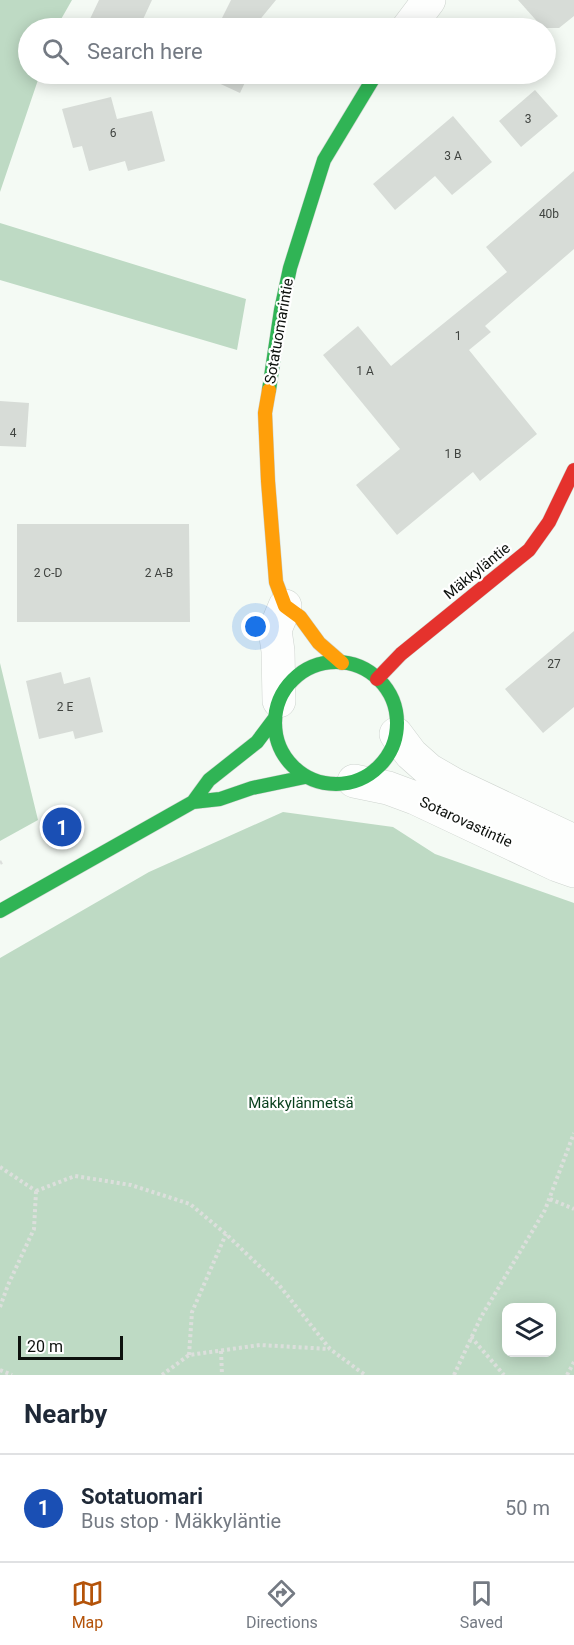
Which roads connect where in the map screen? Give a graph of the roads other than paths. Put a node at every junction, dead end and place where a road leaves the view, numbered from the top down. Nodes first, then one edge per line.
1 (429, 0) edge
2 (416, 18) edge
3 (370, 84) edge
4 (574, 470) edge
5 (285, 606) junction
6 (342, 663) junction
7 (377, 679) junction
8 (277, 709) junction
9 (396, 734) junction
10 (305, 777) junction
11 (354, 781) junction
12 (193, 802) junction
13 (574, 841) edge
14 (574, 871) edge
15 (0, 911) edge

1 - 2 street
3 - 5 street, Sotatuomarintie
4 - 7 street, Mäkkyläntie
5 - 6 street, Sotatuomarintie
5 - 8 street
6 - 7 street
6 - 8 street
7 - 9 street
8 - 10 street
8 - 12 street
9 - 11 street
9 - 13 street, Sotarovastintie
10 - 11 street
10 - 12 street
11 - 14 street, Sotarovastintie
12 - 15 street

